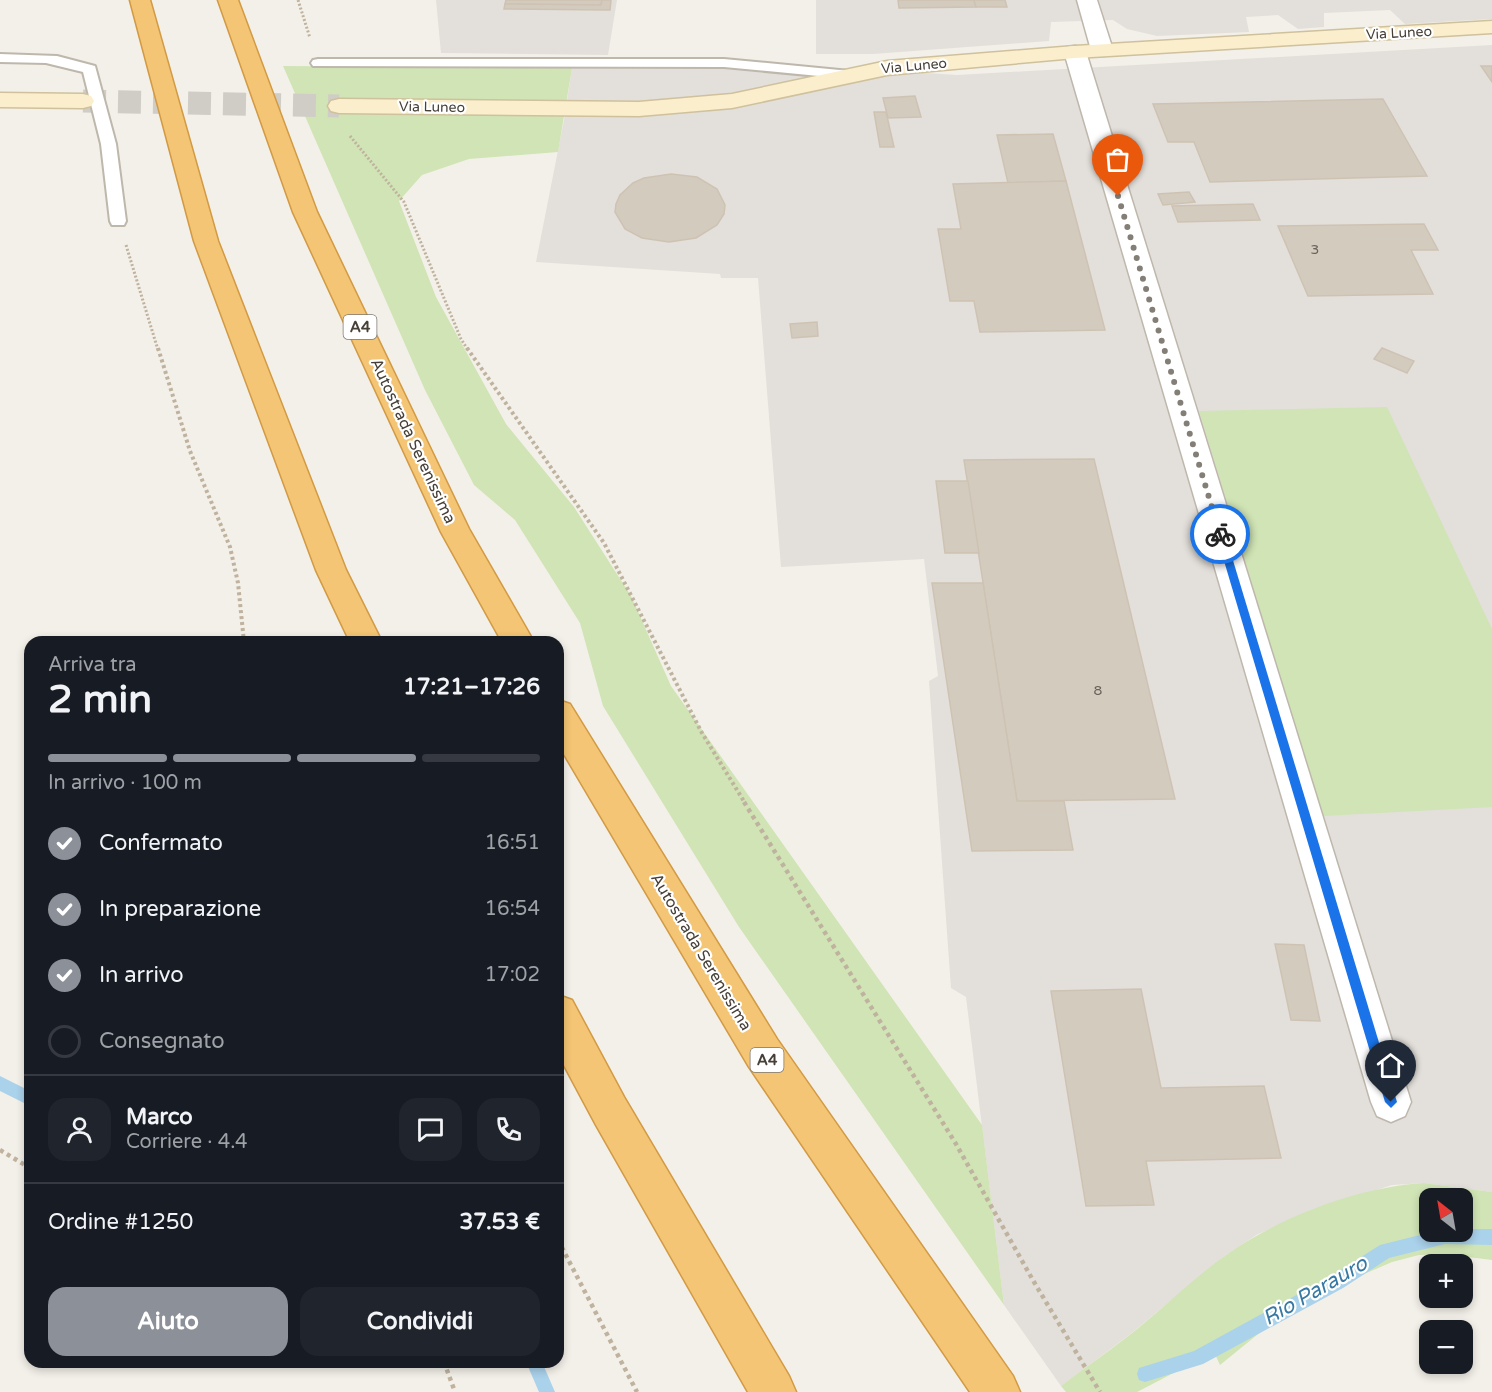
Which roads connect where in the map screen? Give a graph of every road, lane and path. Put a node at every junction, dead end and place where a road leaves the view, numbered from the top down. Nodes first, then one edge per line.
1 (140, 0) edge
2 (228, 0) edge
3 (298, 0) edge
4 (1087, 0) edge
5 (1492, 27) edge
6 (1089, 51) junction
7 (0, 58) edge
8 (318, 63) joint
9 (850, 75) junction
10 (0, 100) edge
11 (84, 101) tunnel mouth
12 (339, 106) tunnel mouth
13 (346, 131) dead end
14 (118, 221) joint
15 (243, 636) edge
16 (363, 636) edge
17 (515, 636) edge
18 (564, 724) edge
19 (564, 1025) edge
20 (1391, 1102) dead end
21 (0, 1150) edge
22 (24, 1164) edge
23 (564, 1251) edge
24 (446, 1368) edge
25 (455, 1392) edge
26 (637, 1392) edge
27 (772, 1392) edge
28 (997, 1392) edge
29 (1100, 1392) edge

1 - 16 highway
2 - 17 highway, Autostrada Serenissima / A4
3 - 8 path
4 - 6 street
5 - 6 street, Via Luneo
6 - 9 street, Via Luneo
6 - 20 street
7 - 14 lane
8 - 9 lane
9 - 12 street, Via Luneo
10 - 11 street
13 - 29 path
14 - 15 path
18 - 28 highway, Autostrada Serenissima / A4
19 - 27 highway
21 - 22 path
23 - 26 path
24 - 25 path

